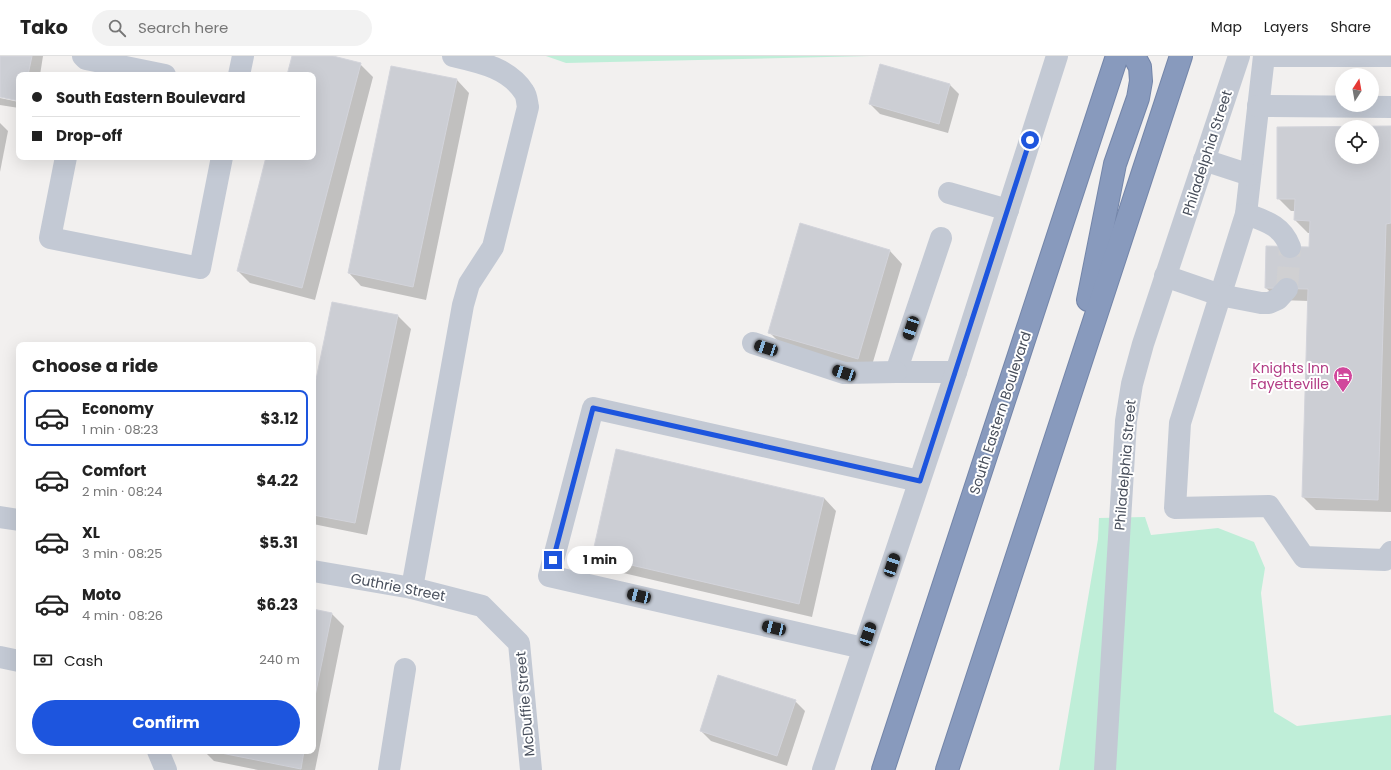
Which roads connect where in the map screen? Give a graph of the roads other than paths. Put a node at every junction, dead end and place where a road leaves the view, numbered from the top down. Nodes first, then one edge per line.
1 (243, 56) edge
2 (453, 56) edge
3 (1057, 56) edge
4 (1117, 56) edge
5 (1134, 56) edge
6 (1181, 56) edge
7 (1239, 56) edge
8 (1263, 56) edge
9 (1391, 56) edge
10 (84, 63) edge
11 (146, 72) edge
12 (240, 72) edge
13 (1258, 106) junction
14 (1391, 107) edge
15 (65, 160) edge
16 (221, 160) edge
17 (1204, 160) junction
18 (1250, 175) junction
19 (949, 193) dead end
20 (1008, 210) junction
21 (1246, 214) junction
22 (941, 238) dead end
23 (1290, 247) tunnel mouth
24 (1165, 276) junction
25 (1287, 289) dead end
26 (1220, 295) junction
27 (753, 343) dead end
28 (896, 372) junction
29 (956, 372) junction
30 (1070, 395) junction
31 (920, 481) junction
32 (0, 517) edge
33 (16, 520) edge
34 (1391, 552) edge
35 (316, 572) edge
36 (412, 588) junction
37 (482, 606) joint
38 (863, 648) junction
39 (0, 657) edge
40 (16, 660) edge
41 (405, 669) dead end
42 (159, 754) edge
43 (395, 769) edge
44 (166, 770) edge
45 (531, 770) edge
46 (823, 770) edge
47 (883, 770) edge
48 (947, 770) edge
49 (1105, 770) edge

1 - 12 street
2 - 36 street
3 - 20 street
4 - 47 highway, South Eastern Boulevard
5 - 30 highway
6 - 30 highway
7 - 17 street, Philadelphia Street
8 - 9 street
8 - 13 street
10 - 11 street
13 - 14 street
13 - 18 street
15 - 16 street
17 - 18 street
17 - 24 street, Philadelphia Street
18 - 21 street
19 - 20 street
20 - 29 street
21 - 23 street
21 - 26 street
22 - 28 street
24 - 26 street
24 - 49 street, Philadelphia Street
25 - 26 street
26 - 34 street
27 - 28 street
28 - 29 street
29 - 31 street
30 - 48 highway
31 - 38 street
31 - 38 street
32 - 33 street
35 - 36 street, Guthrie Street
36 - 37 street, Guthrie Street
37 - 45 street, McDuffie Street
38 - 46 street
39 - 40 street
41 - 43 street
42 - 44 street

